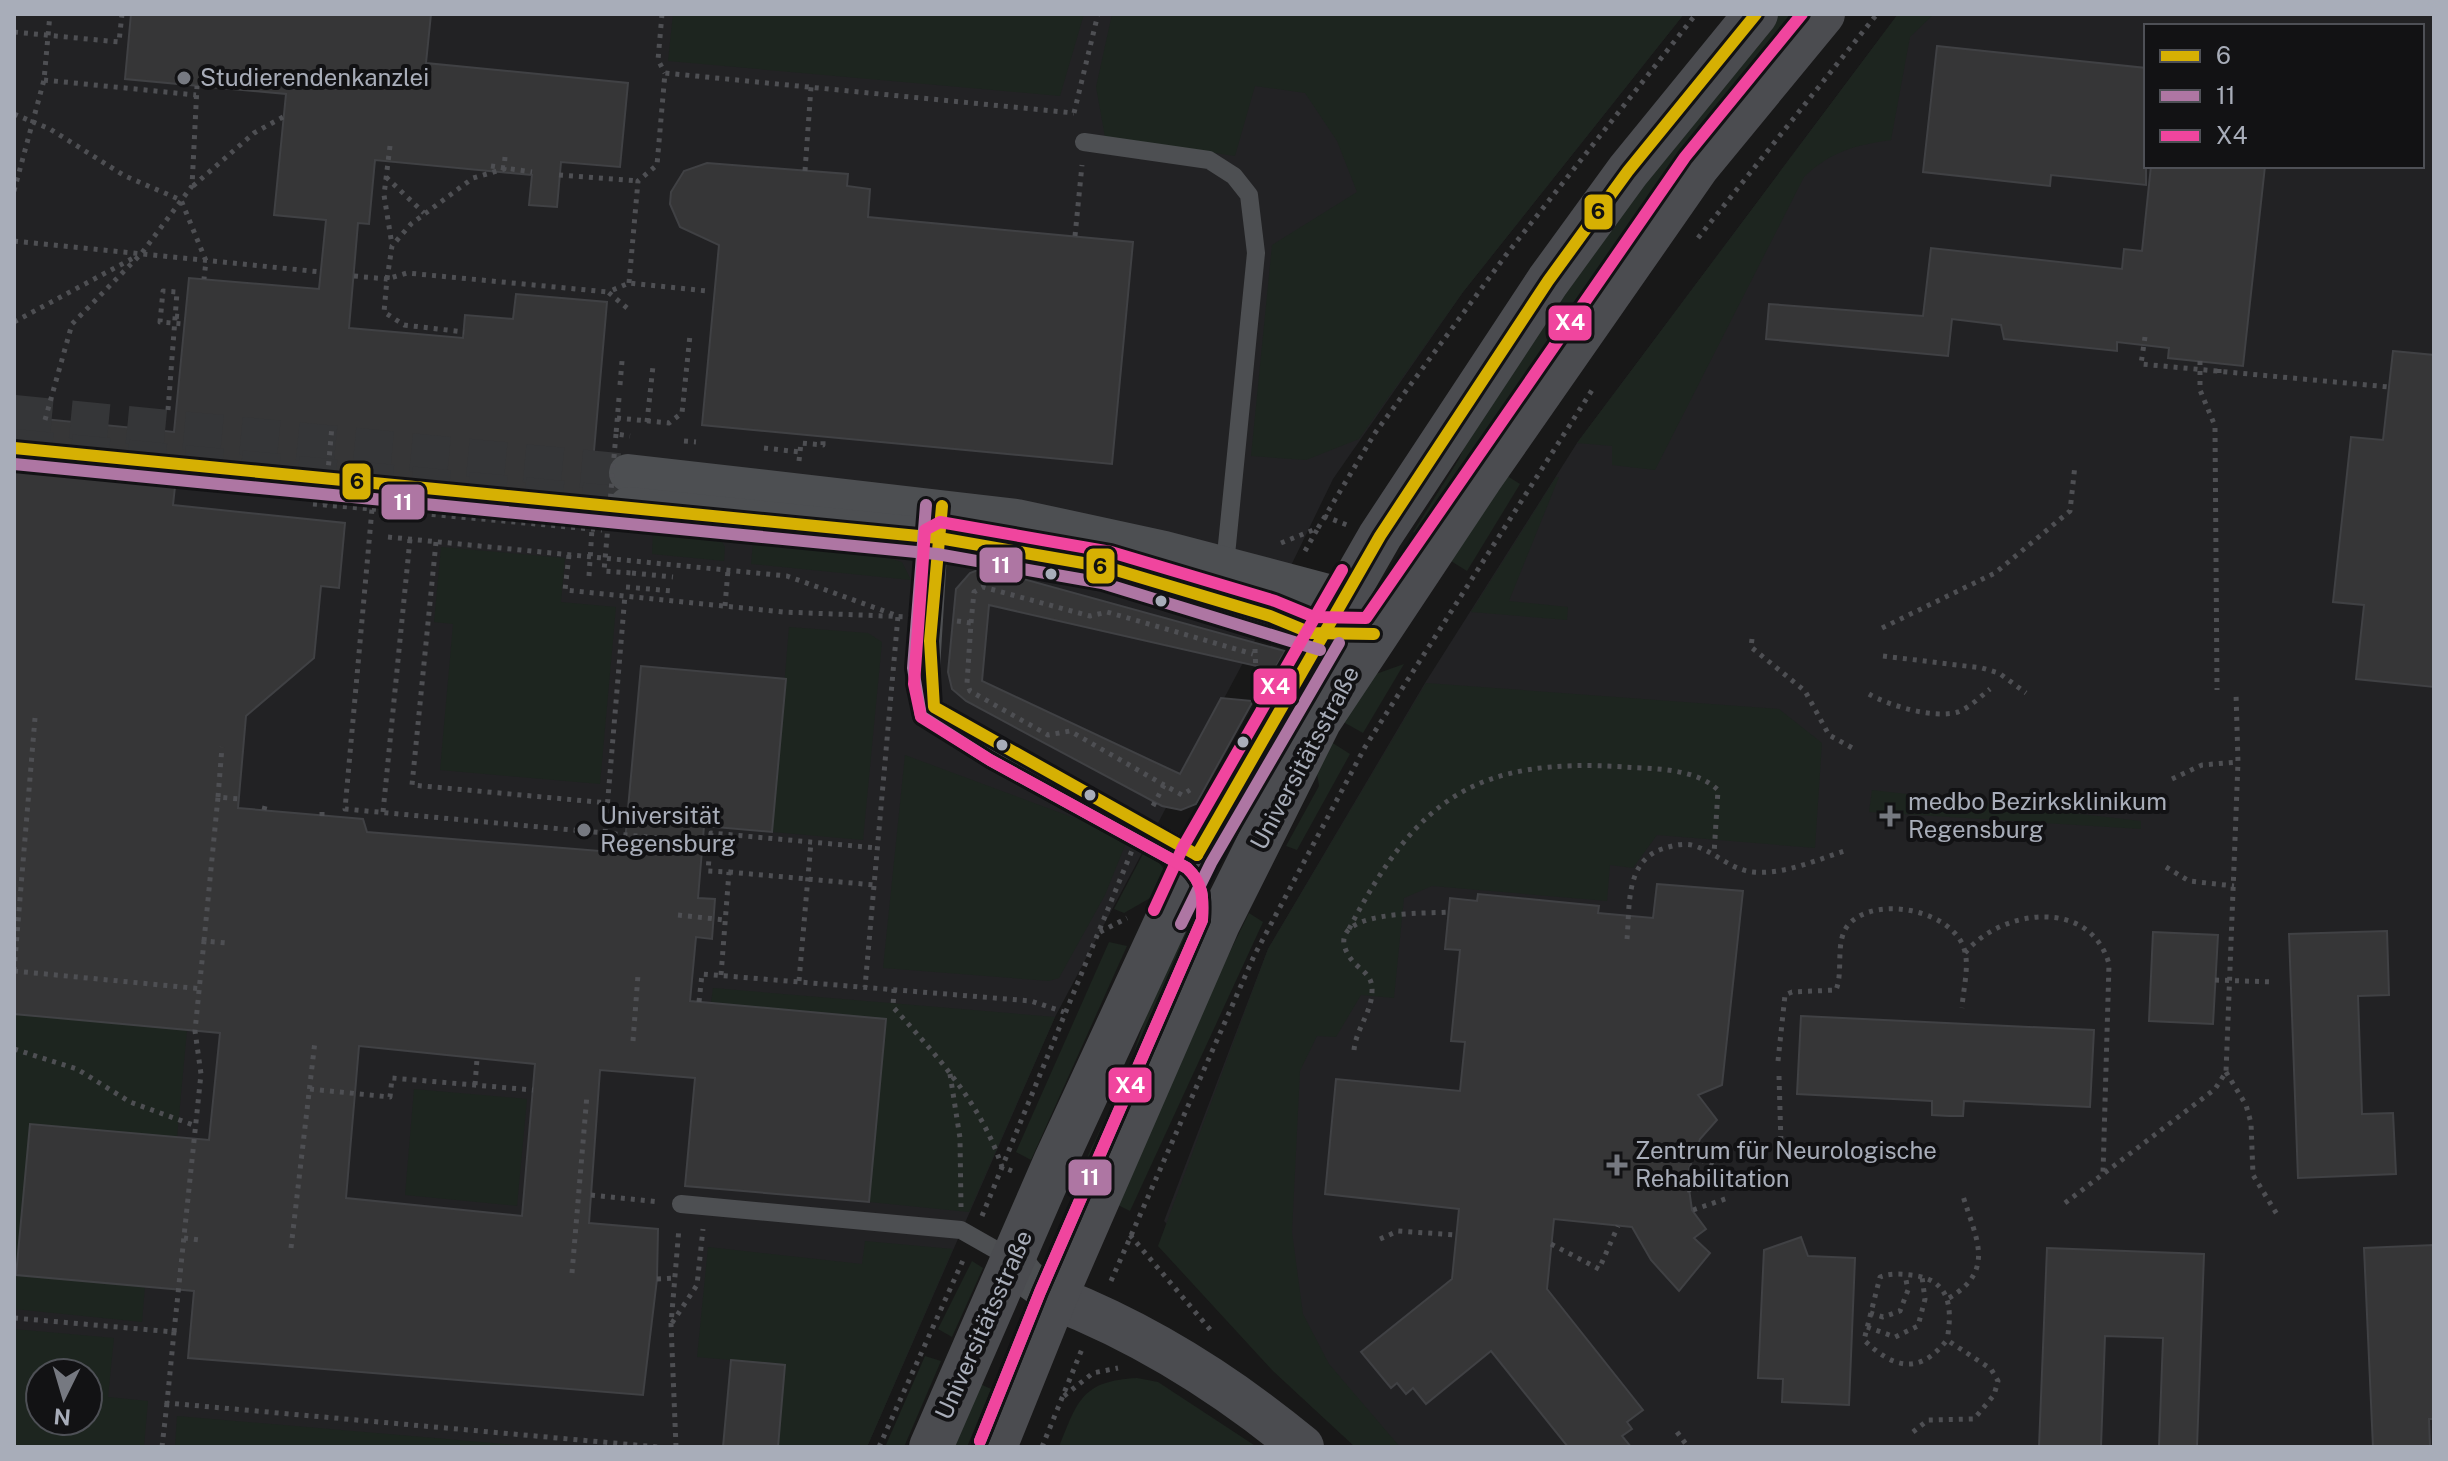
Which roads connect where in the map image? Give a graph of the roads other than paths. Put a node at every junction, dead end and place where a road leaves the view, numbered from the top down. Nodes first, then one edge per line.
1 (1756, 14) edge
2 (1823, 14) edge
3 (1084, 142) road end
4 (624, 486) tunnel mouth
5 (940, 522) junction
6 (1225, 565) junction
7 (1334, 617) junction
8 (1374, 634) junction
9 (1197, 855) junction
10 (1218, 924) junction
11 (681, 1204) road end
12 (1012, 1259) junction
13 (1055, 1298) junction
14 (931, 1447) edge
15 (995, 1447) edge
16 (1302, 1447) edge

1 - 7 street, Universitätsstraße
2 - 8 street, Universitätsstraße
3 - 6 lane
4 - 5 street
5 - 6 street
5 - 7 street
5 - 9 lane
6 - 7 street
7 - 8 street
7 - 9 street, Universitätsstraße
8 - 10 street, Universitätsstraße
9 - 10 street, Universitätsstraße
9 - 12 street, Universitätsstraße
10 - 13 street, Universitätsstraße
11 - 12 lane
12 - 13 street
12 - 14 street, Universitätsstraße
13 - 15 street, Universitätsstraße
13 - 16 street

